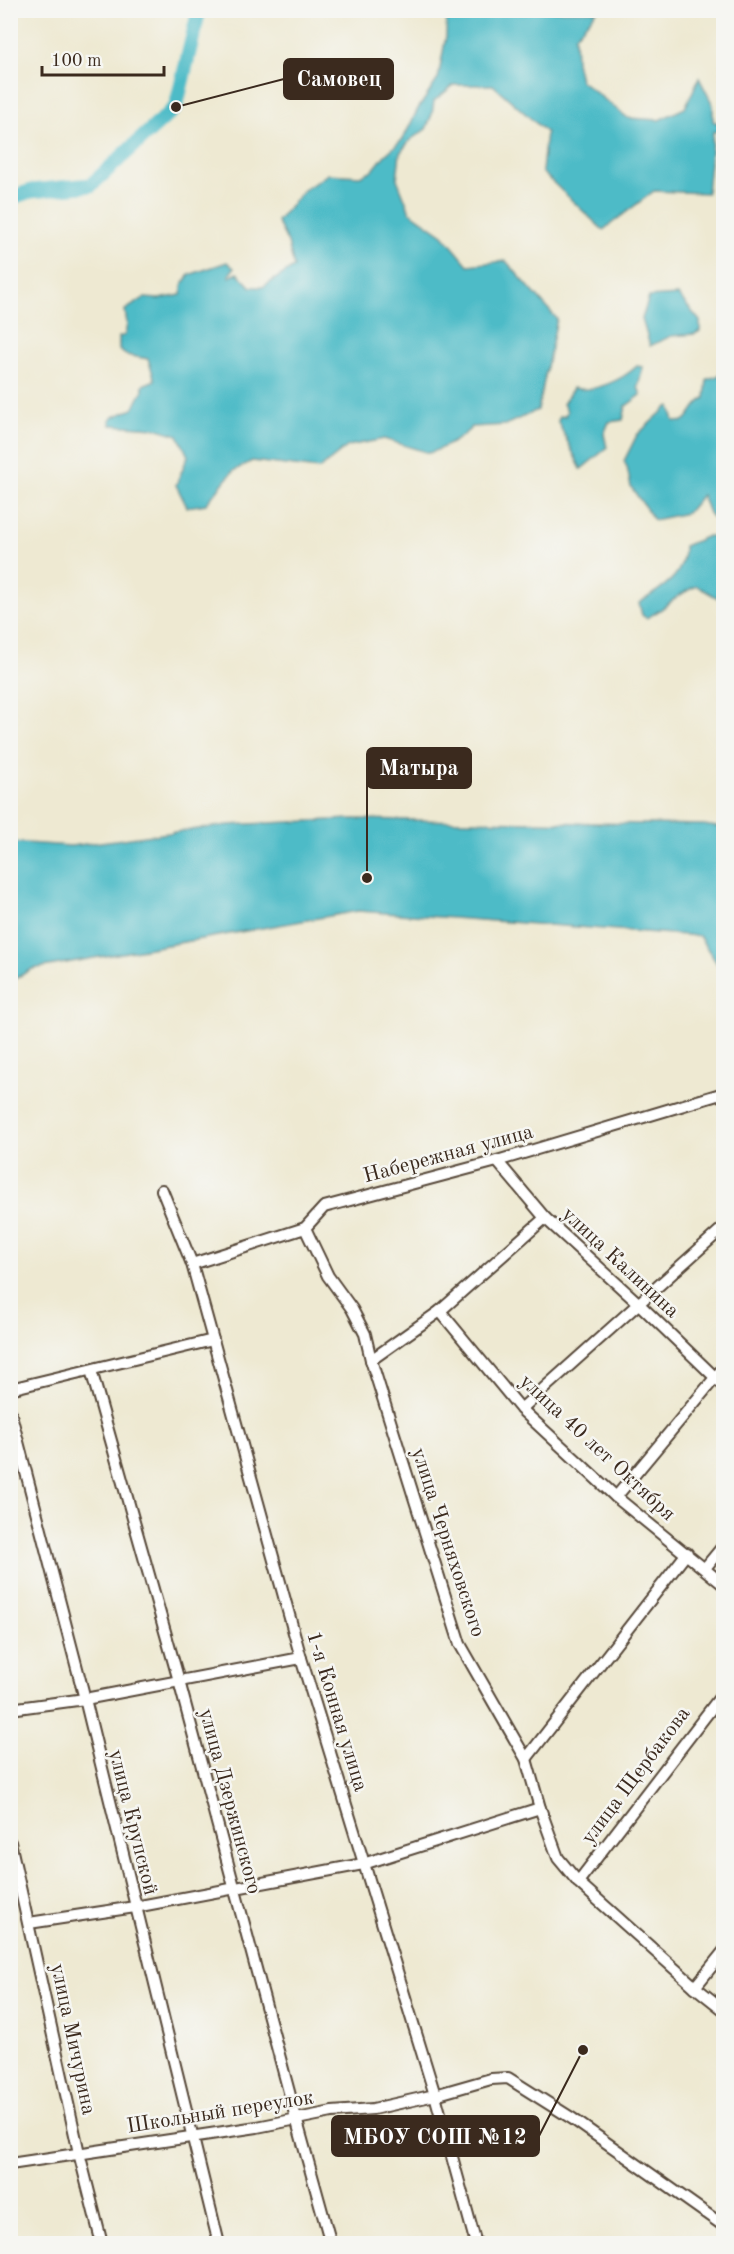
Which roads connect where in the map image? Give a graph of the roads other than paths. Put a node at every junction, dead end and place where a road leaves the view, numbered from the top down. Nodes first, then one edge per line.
1 (723, 1093) edge
2 (497, 1161) junction
3 (162, 1190) dead end
4 (545, 1218) junction
5 (723, 1227) edge
6 (305, 1228) junction
7 (192, 1264) junction
8 (638, 1303) junction
9 (440, 1311) junction
10 (213, 1340) junction
11 (370, 1360) junction
12 (723, 1367) edge
13 (91, 1370) junction
14 (715, 1377) junction
15 (723, 1386) edge
16 (10, 1389) edge
17 (521, 1409) junction
18 (10, 1411) edge
19 (615, 1497) junction
20 (723, 1545) edge
21 (687, 1553) junction
22 (705, 1568) junction
23 (723, 1585) edge
24 (301, 1658) junction
25 (179, 1681) junction
26 (723, 1692) edge
27 (85, 1699) junction
28 (10, 1709) edge
29 (526, 1759) junction
30 (540, 1808) junction
31 (10, 1842) edge
32 (363, 1864) junction
33 (578, 1882) junction
34 (235, 1887) junction
35 (135, 1907) junction
36 (29, 1923) junction
37 (723, 1951) edge
38 (695, 1987) junction
39 (723, 2010) edge
40 (435, 2095) junction
41 (296, 2118) junction
42 (192, 2137) junction
43 (80, 2153) junction
44 (10, 2163) edge
45 (723, 2226) edge
46 (102, 2244) edge
47 (219, 2244) edge
48 (331, 2244) edge
49 (476, 2244) edge

1 - 2 street, Набережная улица
2 - 4 street, улица Калинина
2 - 6 street, Набережная улица
3 - 7 street, 1-я Конная улица
4 - 8 street, улица Калинина
4 - 9 street
5 - 8 street
6 - 7 street
6 - 11 street, улица Черняховского
7 - 10 street, 1-я Конная улица
8 - 14 street, улица Калинина
8 - 17 street
9 - 11 street
9 - 17 street, улица 40 лет Октября
10 - 13 street
10 - 24 street, 1-я Конная улица
11 - 29 street, улица Черняховского
12 - 14 street
13 - 16 street
13 - 25 street, улица Дзержинского
14 - 15 street, улица Калинина
14 - 19 street
17 - 19 street, улица 40 лет Октября
18 - 27 street, улица Крупской
19 - 21 street, улица 40 лет Октября
20 - 22 street
21 - 22 street, улица 40 лет Октября
21 - 29 street
22 - 23 street, улица 40 лет Октября
24 - 25 street
24 - 32 street, 1-я Конная улица
25 - 27 street
25 - 34 street, улица Дзержинского
26 - 33 street, улица Щербакова
27 - 28 street
27 - 35 street, улица Крупской
29 - 30 street, улица Черняховского
30 - 32 street
30 - 33 street, улица Черняховского
31 - 36 street, улица Мичурина
32 - 34 street
32 - 40 street, 1-я Конная улица
33 - 38 street, улица Черняховского
34 - 35 street
34 - 41 street, улица Дзержинского
35 - 36 street
35 - 42 street, улица Крупской
36 - 43 street, улица Мичурина
37 - 38 street
38 - 39 street, улица Черняховского
40 - 41 street, Школьный переулок
40 - 45 street, Школьный переулок
40 - 49 street, 1-я Конная улица
41 - 42 street, Школьный переулок
41 - 48 street, улица Дзержинского
42 - 43 street, Школьный переулок
42 - 47 street, улица Крупской
43 - 44 street, Школьный переулок
43 - 46 street, улица Мичурина

